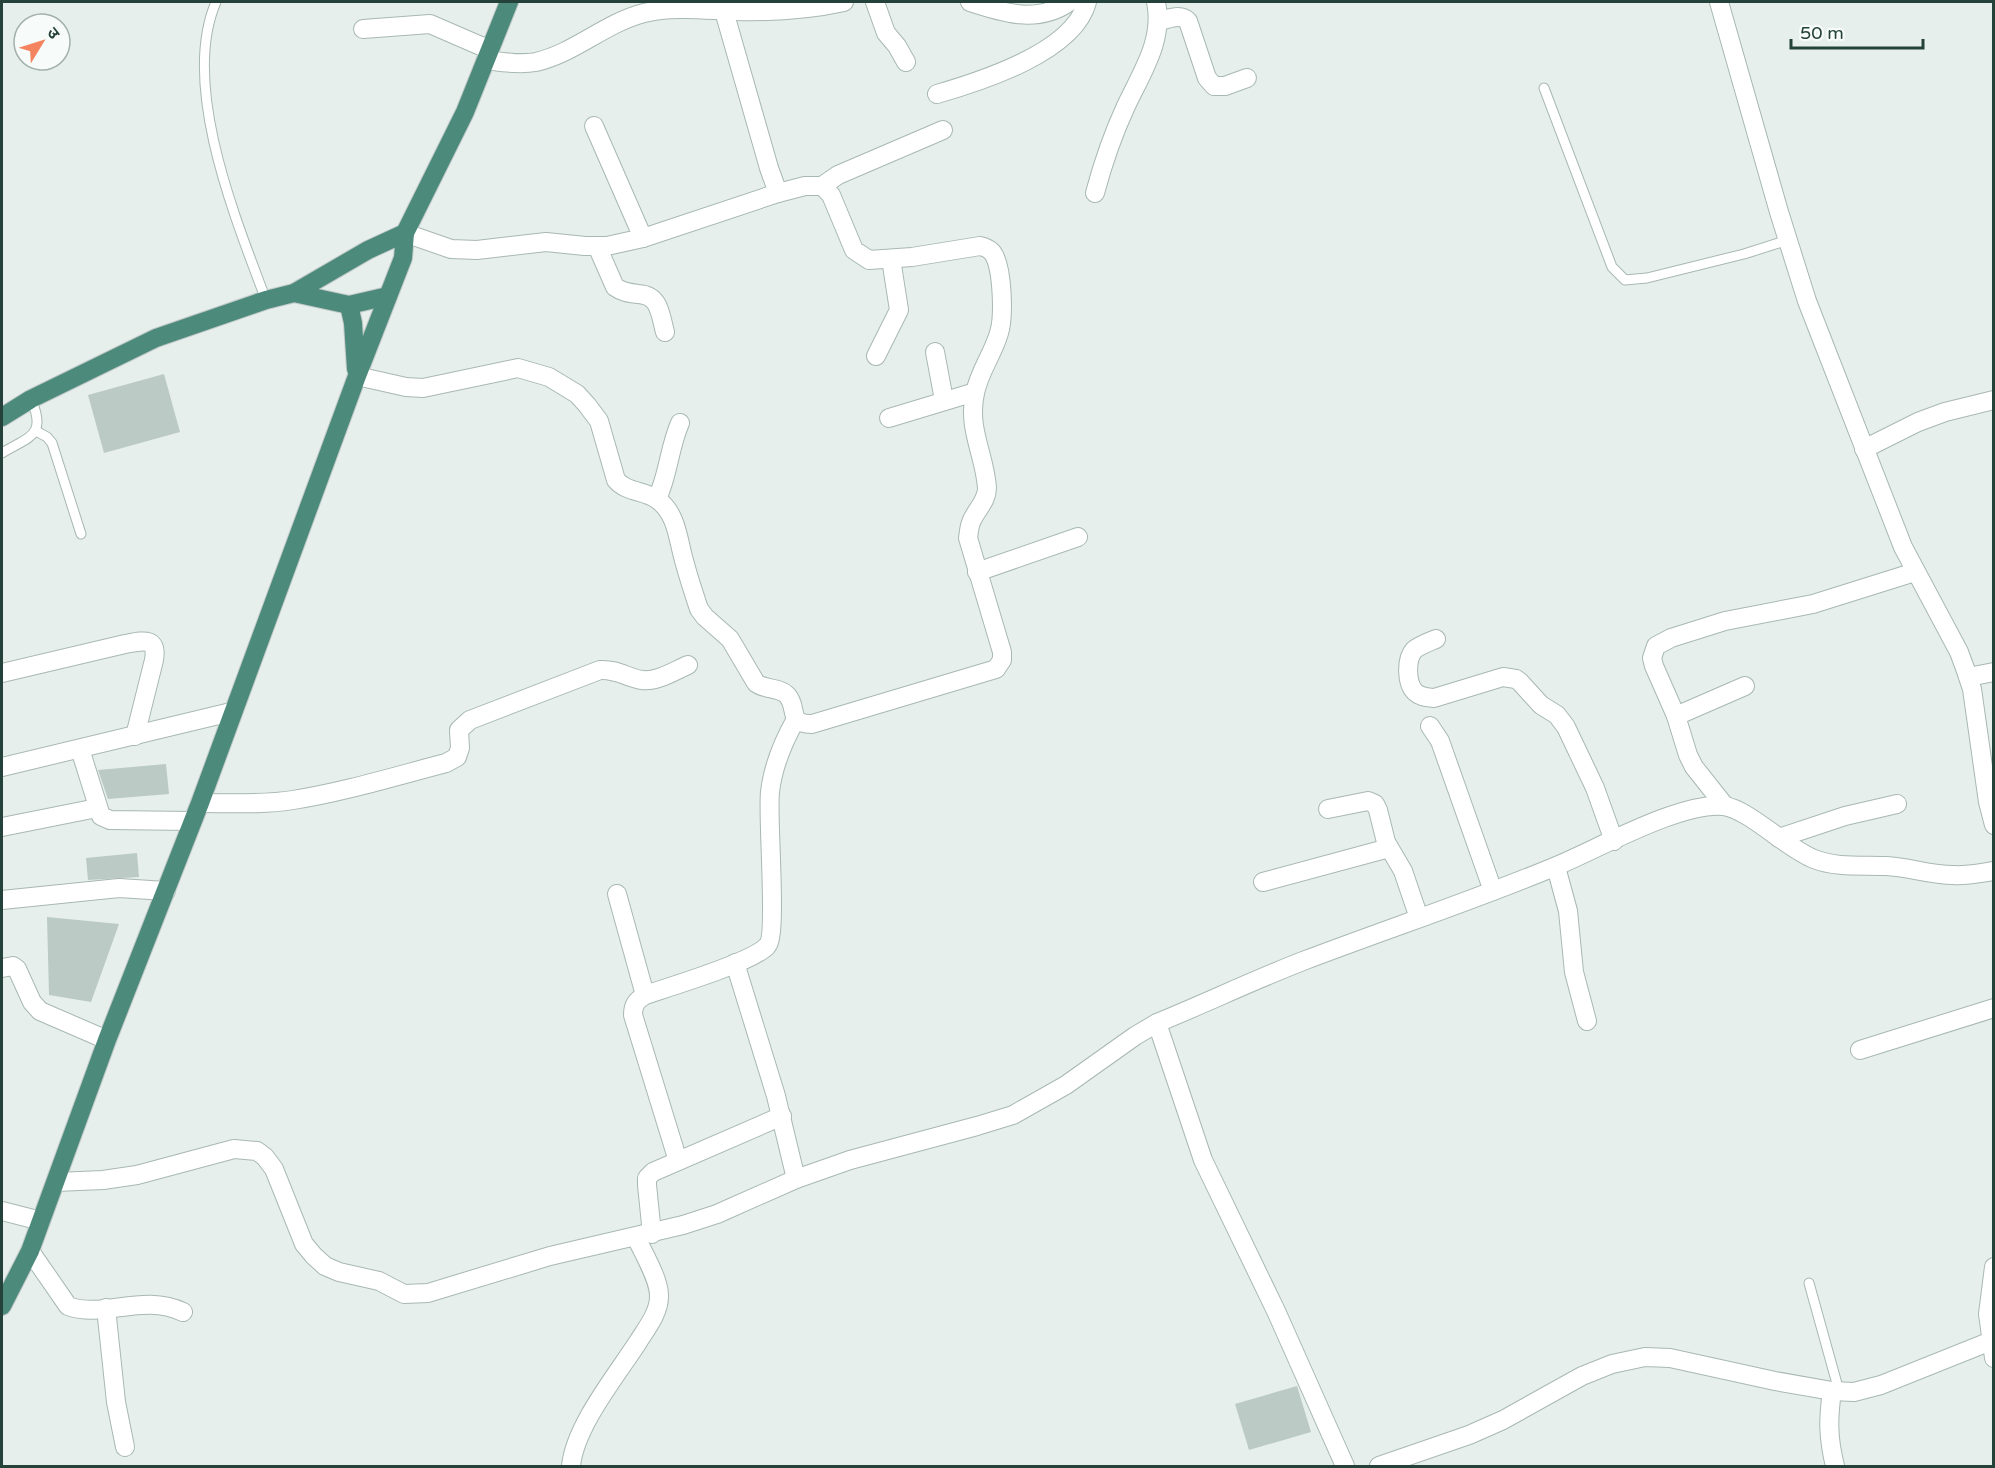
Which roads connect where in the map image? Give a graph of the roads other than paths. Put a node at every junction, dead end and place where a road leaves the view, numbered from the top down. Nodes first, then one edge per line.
1 (216, 2) edge
2 (509, 2) edge
3 (844, 2) edge
4 (875, 2) edge
5 (970, 2) edge
6 (1069, 2) edge
7 (1087, 2) edge
8 (1156, 2) edge
9 (1719, 2) edge
10 (724, 10) junction
11 (1159, 21) junction
12 (363, 29) dead end
13 (488, 55) junction
14 (906, 62) dead end
15 (1247, 78) dead end
16 (1544, 88) dead end
17 (938, 94) dead end
18 (594, 126) dead end
19 (943, 130) dead end
20 (822, 186) junction
21 (778, 193) junction
22 (1095, 193) dead end
23 (405, 233) junction
24 (642, 238) junction
25 (1788, 240) junction
26 (597, 246) junction
27 (891, 260) junction
28 (294, 293) junction
29 (388, 296) junction
30 (266, 300) junction
31 (349, 305) junction
32 (665, 332) dead end
33 (936, 352) dead end
34 (876, 356) dead end
35 (357, 376) junction
36 (975, 392) junction
37 (31, 399) junction
38 (944, 400) junction
39 (1994, 400) edge
40 (2, 417) edge
41 (889, 418) dead end
42 (680, 423) dead end
43 (36, 430) junction
44 (1864, 449) junction
45 (2, 453) edge
46 (657, 499) junction
47 (81, 534) dead end
48 (1078, 537) dead end
49 (977, 572) junction
50 (1915, 572) junction
51 (1436, 639) dead end
52 (688, 665) dead end
53 (1994, 672) edge
54 (2, 673) edge
55 (1968, 677) junction
56 (1745, 686) dead end
57 (231, 712) junction
58 (1676, 716) junction
59 (796, 719) junction
60 (1430, 726) dead end
61 (135, 736) junction
62 (80, 749) junction
63 (2, 767) edge
64 (200, 803) junction
65 (1897, 804) dead end
66 (1725, 806) junction
67 (97, 808) junction
68 (1328, 809) dead end
69 (192, 821) junction
70 (1994, 825) edge
71 (2, 827) edge
72 (1779, 838) junction
73 (1614, 841) junction
74 (1389, 848) junction
75 (1556, 867) junction
76 (1994, 871) edge
77 (1263, 882) dead end
78 (166, 891) junction
79 (1493, 891) junction
80 (616, 894) dead end
81 (2, 900) edge
82 (1419, 918) junction
83 (735, 963) junction
84 (2, 968) edge
85 (645, 995) junction
86 (1994, 1008) edge
87 (1587, 1021) dead end
88 (1157, 1023) junction
89 (107, 1040) junction
90 (1860, 1050) dead end
91 (782, 1116) junction
92 (678, 1161) junction
93 (796, 1179) junction
94 (56, 1182) junction
95 (2, 1211) edge
96 (41, 1221) junction
97 (644, 1235) junction
98 (30, 1251) junction
99 (1994, 1267) edge
100 (1809, 1283) dead end
101 (2, 1306) edge
102 (106, 1308) junction
103 (183, 1312) dead end
104 (1992, 1349) edge
105 (1836, 1391) junction
106 (125, 1447) dead end
107 (571, 1467) edge
108 (1345, 1467) edge
109 (1380, 1467) edge
110 (1834, 1467) edge

1 - 30 lane
2 - 13 highway
3 - 10 street
4 - 14 street
5 - 6 street
7 - 17 street
8 - 11 street
9 - 25 street
10 - 13 street
10 - 21 street
11 - 15 street
11 - 22 street
12 - 13 street
13 - 23 highway
16 - 25 lane
18 - 24 street
19 - 20 street
20 - 21 street
20 - 27 street
21 - 24 street
23 - 26 street
23 - 28 highway
23 - 29 highway
24 - 26 street
25 - 44 street
26 - 32 street
27 - 34 street
27 - 36 street
28 - 30 highway
28 - 31 highway
29 - 31 highway
29 - 35 highway
30 - 37 highway
31 - 35 highway
33 - 38 street
35 - 46 street
35 - 57 highway
36 - 38 street
36 - 49 street
37 - 40 highway
37 - 43 lane
38 - 41 street
39 - 44 street
42 - 46 street
43 - 45 lane
43 - 47 lane
44 - 50 street
46 - 59 street
48 - 49 street
49 - 59 street
50 - 55 street
50 - 58 street
51 - 73 street
52 - 64 street
53 - 55 street
54 - 61 street
55 - 70 street
56 - 58 street
57 - 61 street
57 - 64 highway
58 - 66 street
59 - 83 street
60 - 79 street
61 - 62 street
62 - 63 street
62 - 67 street
64 - 69 highway
65 - 72 street
66 - 72 street
66 - 73 street
67 - 69 street
67 - 71 street
68 - 74 street
69 - 78 highway
72 - 76 street
73 - 75 street
74 - 77 street
74 - 82 street
75 - 79 street
75 - 87 street
78 - 81 street
78 - 89 highway
79 - 82 street
80 - 85 street
82 - 88 street
83 - 85 street
83 - 91 street
84 - 89 street
85 - 92 street
86 - 90 street
88 - 93 street
88 - 108 street
89 - 94 highway
91 - 92 street
91 - 93 street
92 - 97 street
93 - 97 street
94 - 96 highway
94 - 97 street
95 - 96 street
96 - 98 highway
97 - 107 street
98 - 101 highway
98 - 102 street
99 - 104 street
100 - 105 lane
102 - 103 street
102 - 106 street
104 - 105 street
105 - 109 street
105 - 110 street

